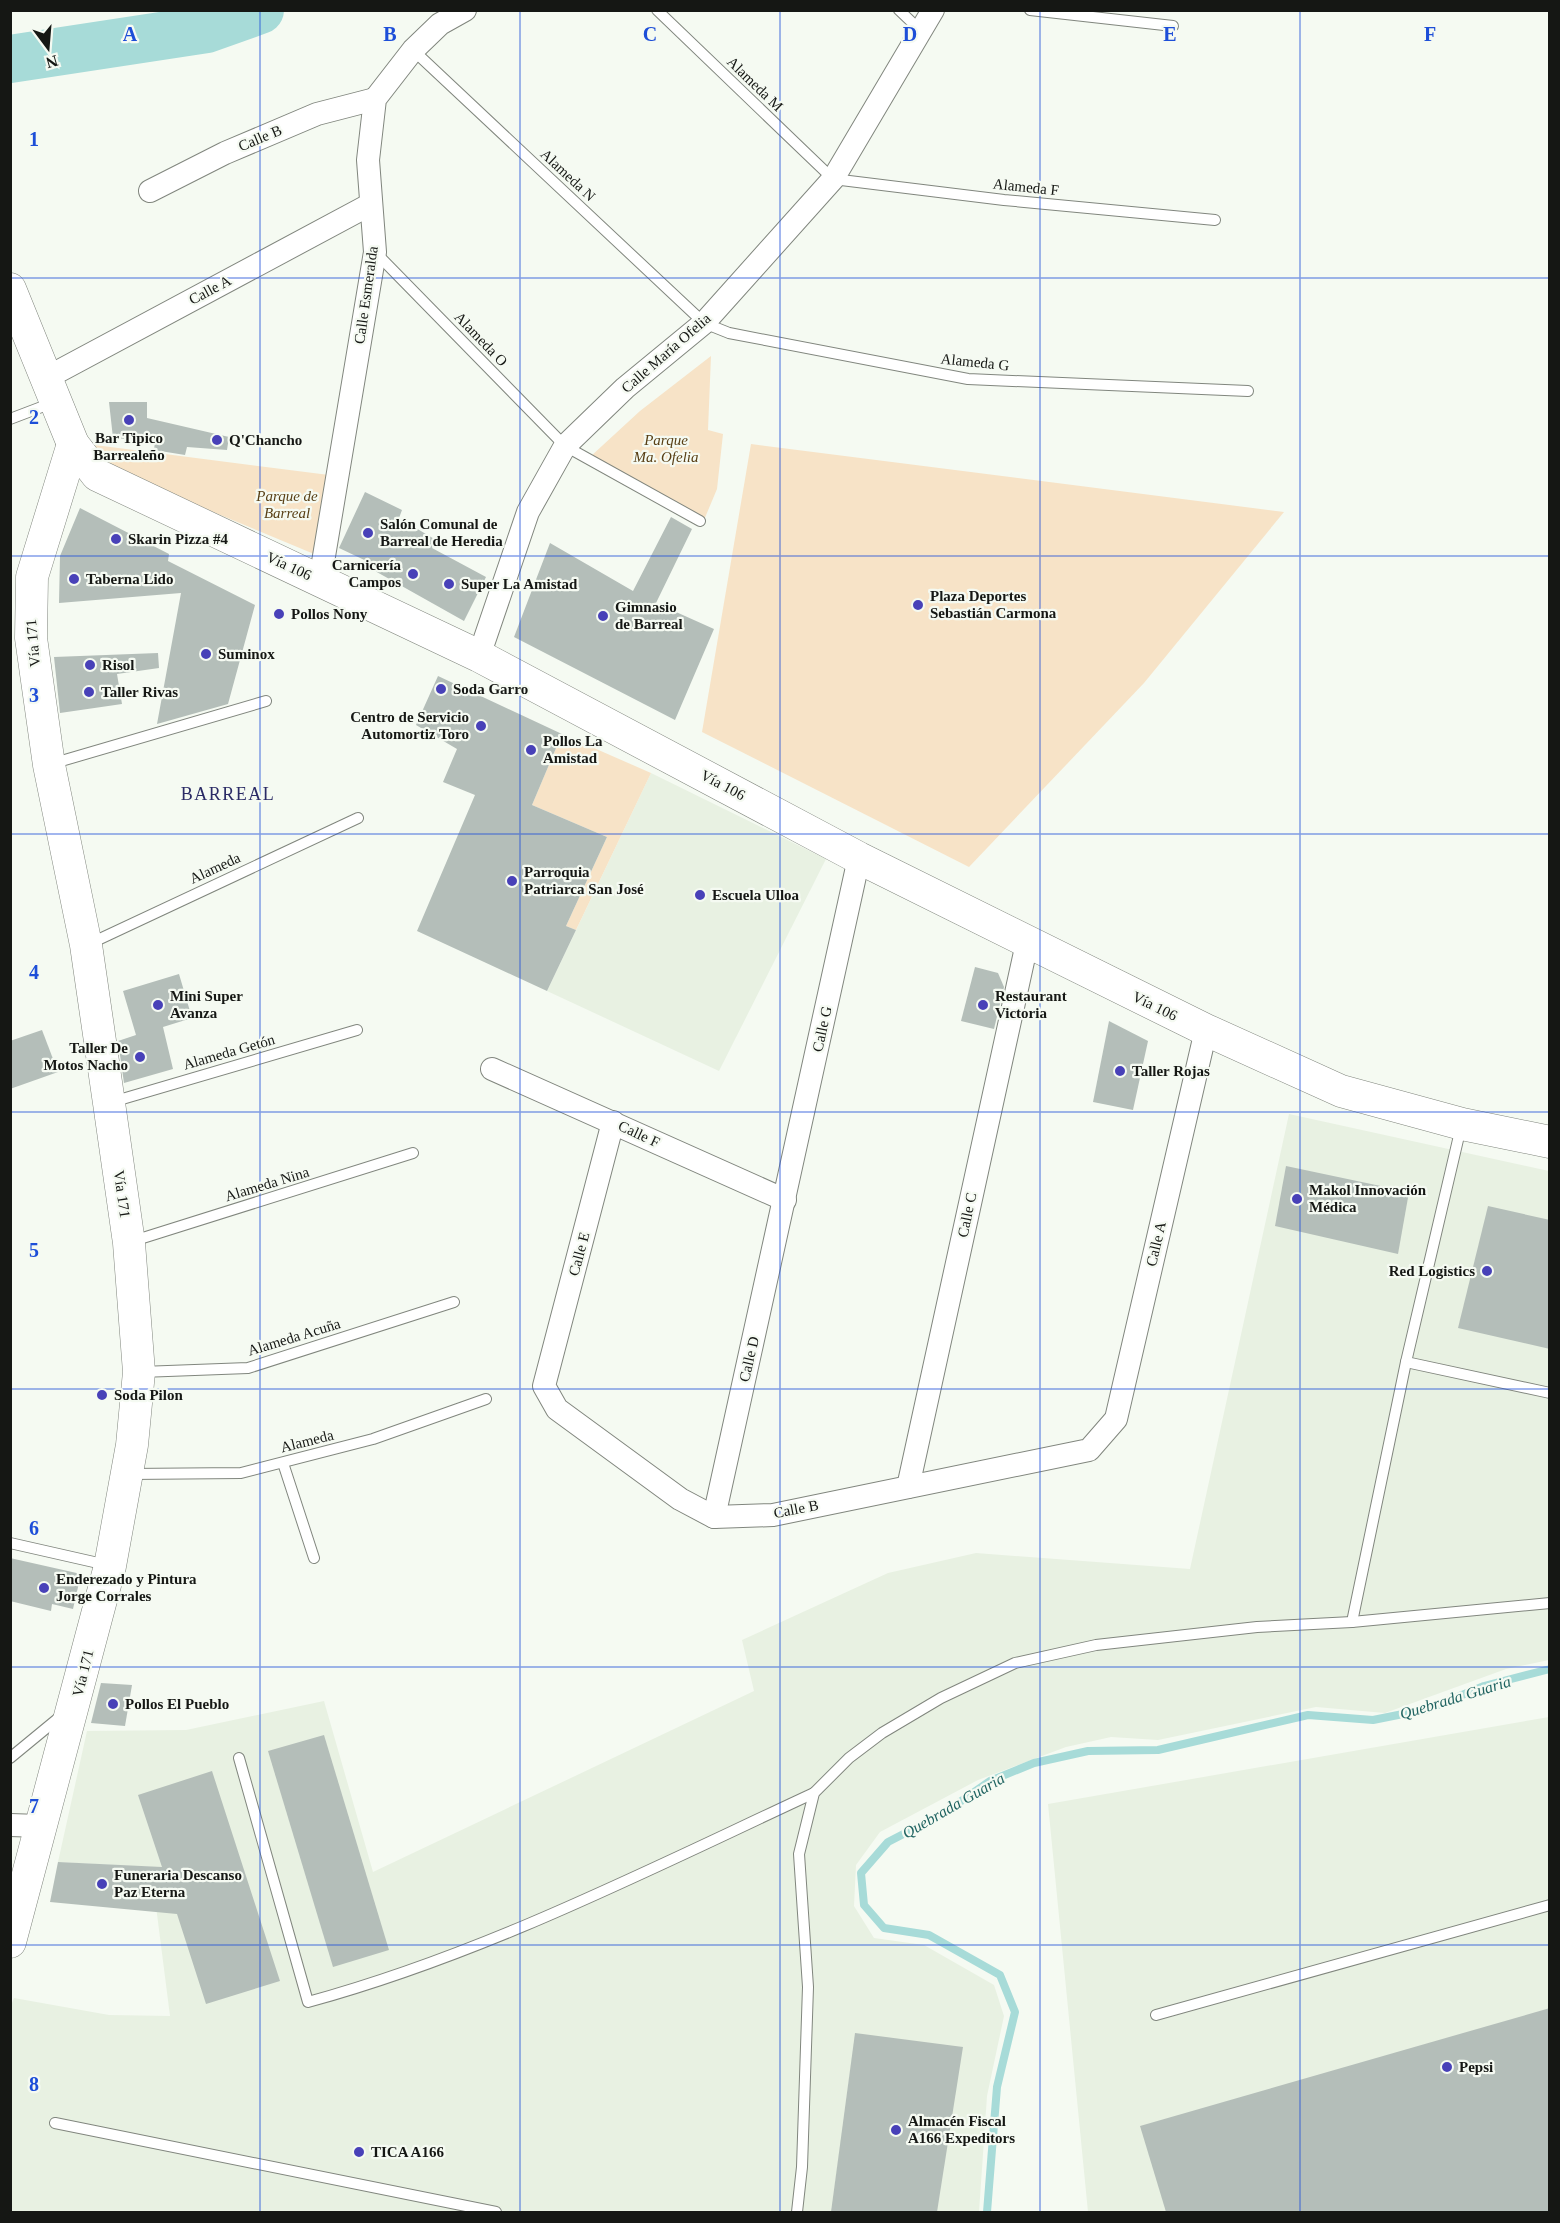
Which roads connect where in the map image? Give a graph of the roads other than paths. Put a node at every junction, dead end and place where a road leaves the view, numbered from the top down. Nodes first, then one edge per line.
1 (465, 10) edge
2 (657, 10) edge
3 (899, 10) edge
4 (933, 10) edge
5 (1030, 10) edge
6 (1173, 26) dead end
7 (922, 31) junction
8 (412, 50) junction
9 (375, 99) junction
10 (833, 179) junction
11 (150, 191) dead end
12 (371, 204) junction
13 (1215, 220) dead end
14 (375, 252) junction
15 (10, 289) edge
16 (704, 322) junction
17 (52, 389) junction
18 (1248, 391) dead end
19 (10, 419) edge
20 (73, 444) junction
21 (565, 447) junction
22 (700, 521) dead end
23 (320, 580) junction
24 (479, 656) junction
25 (266, 701) dead end
26 (49, 765) junction
27 (358, 818) dead end
28 (859, 858) junction
29 (1027, 943) junction
30 (86, 945) junction
31 (357, 1030) dead end
32 (1206, 1030) junction
33 (492, 1069) dead end
34 (109, 1103) junction
35 (613, 1122) junction
36 (1461, 1124) junction
37 (1550, 1142) edge
38 (413, 1153) dead end
39 (785, 1200) junction
40 (129, 1243) junction
41 (454, 1302) dead end
42 (1406, 1362) junction
43 (138, 1372) junction
44 (544, 1386) joint
45 (1550, 1393) edge
46 (486, 1399) dead end
47 (1089, 1450) joint
48 (283, 1462) junction
49 (127, 1474) junction
50 (908, 1487) junction
51 (714, 1517) junction
52 (10, 1543) edge
53 (314, 1558) dead end
54 (110, 1566) junction
55 (1550, 1603) edge
56 (1352, 1622) junction
57 (75, 1704) junction
58 (10, 1758) edge
59 (239, 1758) dead end
60 (814, 1793) junction
61 (25, 1826) edge
62 (1550, 1905) edge
63 (10, 1942) edge
64 (1156, 2015) dead end
65 (55, 2123) dead end
66 (496, 2212) edge
67 (797, 2212) edge

1 - 8 street
2 - 10 lane, Alameda M
3 - 7 lane
4 - 7 street, Calle María Ofelia
5 - 6 lane
7 - 10 street, Calle María Ofelia
8 - 9 street
8 - 16 lane, Alameda N
9 - 11 street, Calle B
9 - 12 street, Calle Esmeralda
10 - 13 lane, Alameda F
10 - 16 street, Calle María Ofelia
12 - 14 street, Calle Esmeralda
12 - 17 street, Calle A
14 - 21 lane, Alameda O
14 - 23 street, Calle Esmeralda
15 - 17 main road, Vía 106
16 - 18 lane, Alameda G
16 - 21 street, Calle María Ofelia
17 - 19 lane
17 - 20 main road, Vía 106
20 - 23 main road, Vía 106
20 - 26 main road, Vía 171
21 - 22 lane, Alameda O
21 - 24 street, Calle María Ofelia
23 - 24 main road, Vía 106
24 - 28 main road, Vía 106
25 - 26 lane
26 - 30 main road, Vía 171
27 - 30 lane, Alameda
28 - 29 main road, Vía 106
28 - 39 street, Calle G
29 - 32 main road, Vía 106
29 - 50 street, Calle C
30 - 34 main road, Vía 171
31 - 34 lane, Alameda Getón
32 - 36 main road, Vía 106
32 - 47 street, Calle A
33 - 35 street, Calle F
34 - 40 main road, Vía 171
35 - 39 street, Calle F
35 - 44 street, Calle E
36 - 37 main road, Vía 106
36 - 42 lane
38 - 40 lane, Alameda Nina
39 - 51 street, Calle D
40 - 43 main road, Vía 171
41 - 43 lane, Alameda Acuña
42 - 45 lane
42 - 56 lane
43 - 49 main road, Vía 171
44 - 51 street, Calle B
46 - 48 lane, Alameda
47 - 50 street, Calle B
48 - 49 lane, Alameda
48 - 53 lane
49 - 54 main road, Vía 171
50 - 51 street, Calle B
52 - 54 lane
54 - 57 main road, Vía 171
55 - 56 lane
56 - 60 lane
57 - 58 lane
57 - 61 main road, Vía 171
59 - 60 lane
60 - 67 lane
61 - 63 main road, Vía 171
62 - 64 lane
65 - 66 lane

